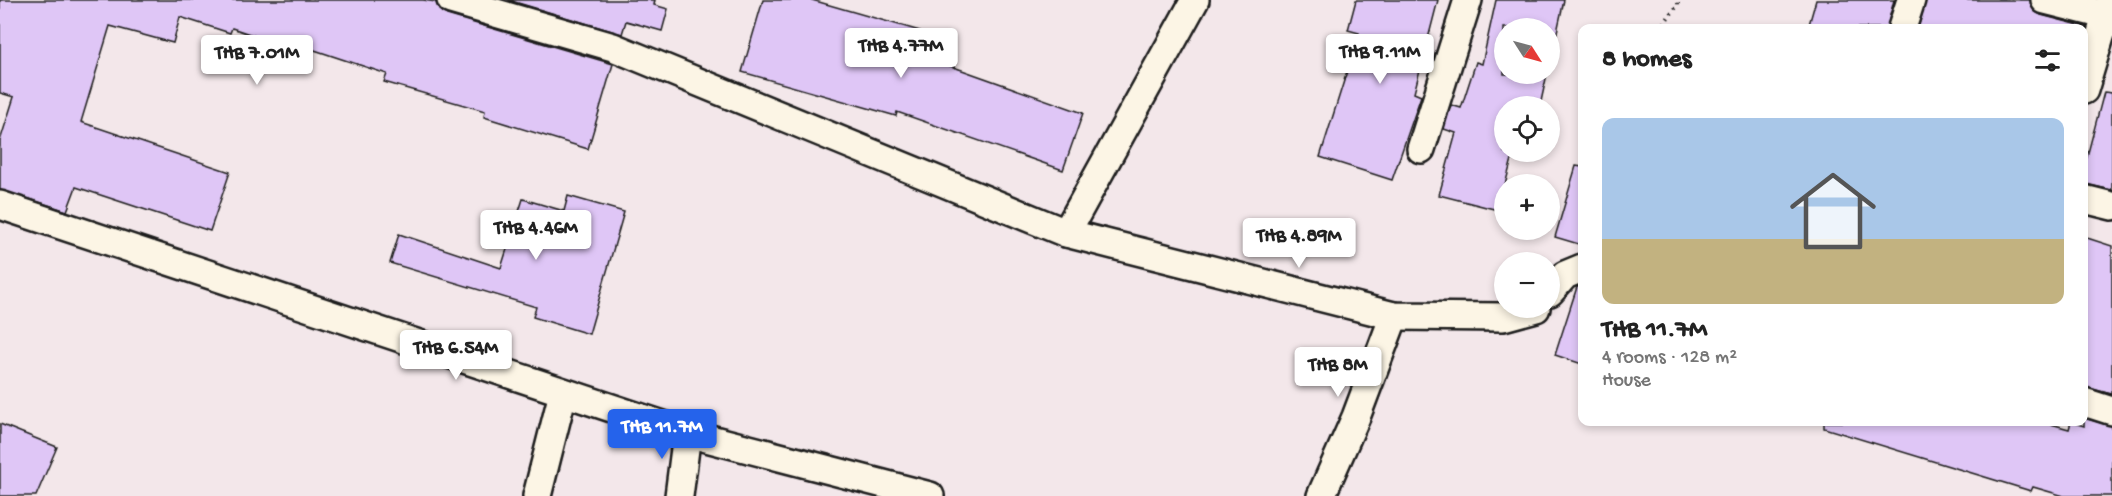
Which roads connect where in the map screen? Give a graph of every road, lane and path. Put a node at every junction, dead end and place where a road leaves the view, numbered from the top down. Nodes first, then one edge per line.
1 (451, 0) edge
2 (1195, 0) edge
3 (1467, 0) edge
4 (1678, 0) edge
5 (1911, 0) edge
6 (2045, 0) edge
7 (2110, 11) edge
8 (1663, 24) edge
9 (1903, 24) edge
10 (2088, 78) edge
11 (1421, 149) dead end
12 (2088, 200) edge
13 (0, 206) edge
14 (2112, 206) edge
15 (1066, 233) junction
16 (1578, 270) edge
17 (1560, 281) edge
18 (1394, 316) junction
19 (1494, 317) edge
20 (563, 393) junction
21 (2088, 403) edge
22 (2112, 411) edge
23 (687, 433) junction
24 (856, 487) edge
25 (537, 496) edge
26 (680, 496) edge
27 (930, 496) edge
28 (1321, 496) edge

1 - 15 street
2 - 15 street
3 - 11 street
4 - 8 path
5 - 9 street
6 - 7 street
7 - 10 street
12 - 14 street
13 - 20 street
15 - 18 street
16 - 17 street
18 - 19 street
18 - 28 street
20 - 23 street
20 - 25 street
21 - 22 street
23 - 24 street
23 - 26 street
24 - 27 street

